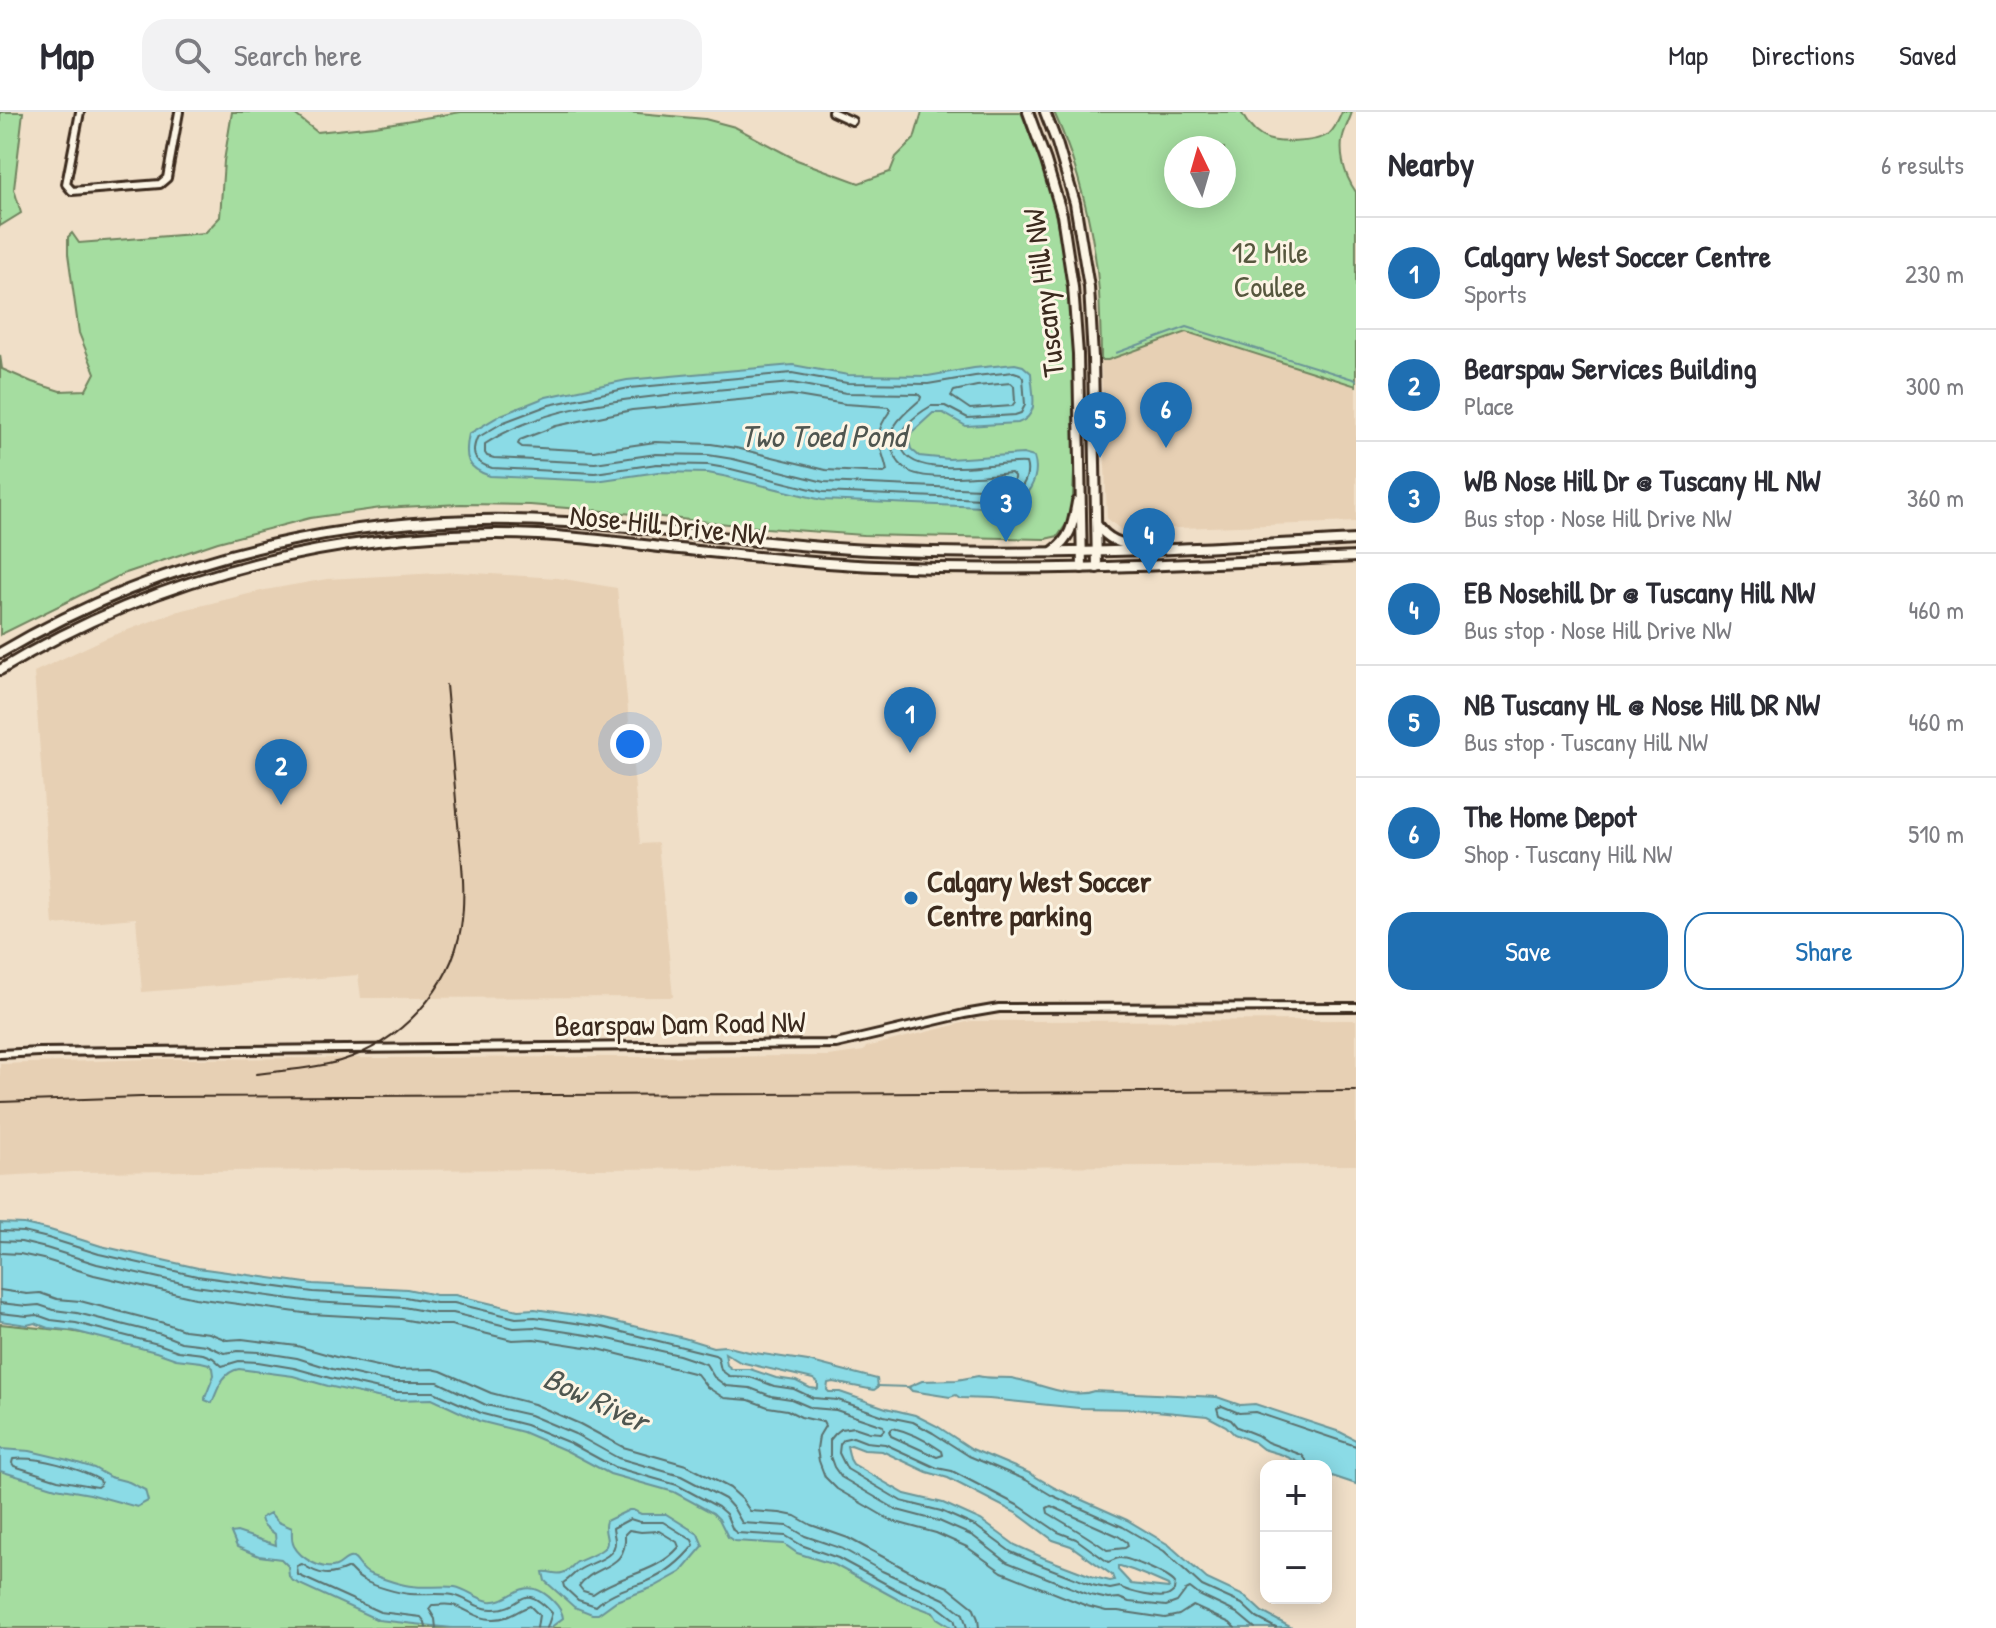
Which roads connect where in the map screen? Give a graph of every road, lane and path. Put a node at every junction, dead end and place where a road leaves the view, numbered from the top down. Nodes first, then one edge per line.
1 (80, 112) edge
2 (179, 112) edge
3 (832, 112) edge
4 (1028, 112) edge
5 (1045, 112) edge
6 (852, 121) dead end
7 (1080, 482) junction
8 (1097, 525) junction
9 (1356, 540) edge
10 (1183, 549) junction
11 (1097, 551) junction
12 (1051, 552) junction
13 (1082, 552) junction
14 (1356, 557) edge
15 (1082, 568) junction
16 (1097, 568) junction
17 (0, 653) edge
18 (0, 670) edge
19 (1356, 1007) edge
20 (0, 1054) edge

1 - 2 street
3 - 6 street
4 - 7 street, Tuscany Hill NW
5 - 8 street, Tuscany Hill NW
7 - 12 street
7 - 13 street, Tuscany Hill NW
8 - 10 street
8 - 11 street, Tuscany Hill NW
9 - 10 street, Nose Hill Drive NW
10 - 11 street, Nose Hill Drive NW
11 - 13 street, Nose Hill Drive NW
11 - 16 street, Tuscany Hill NW
12 - 13 street, Nose Hill Drive NW
12 - 17 street, Nose Hill Drive NW
13 - 15 street, Tuscany Hill NW
14 - 16 street, Nose Hill Drive NW
15 - 16 street, Nose Hill Drive NW
15 - 18 street, Nose Hill Drive NW
19 - 20 street, Bearspaw Dam Road NW

